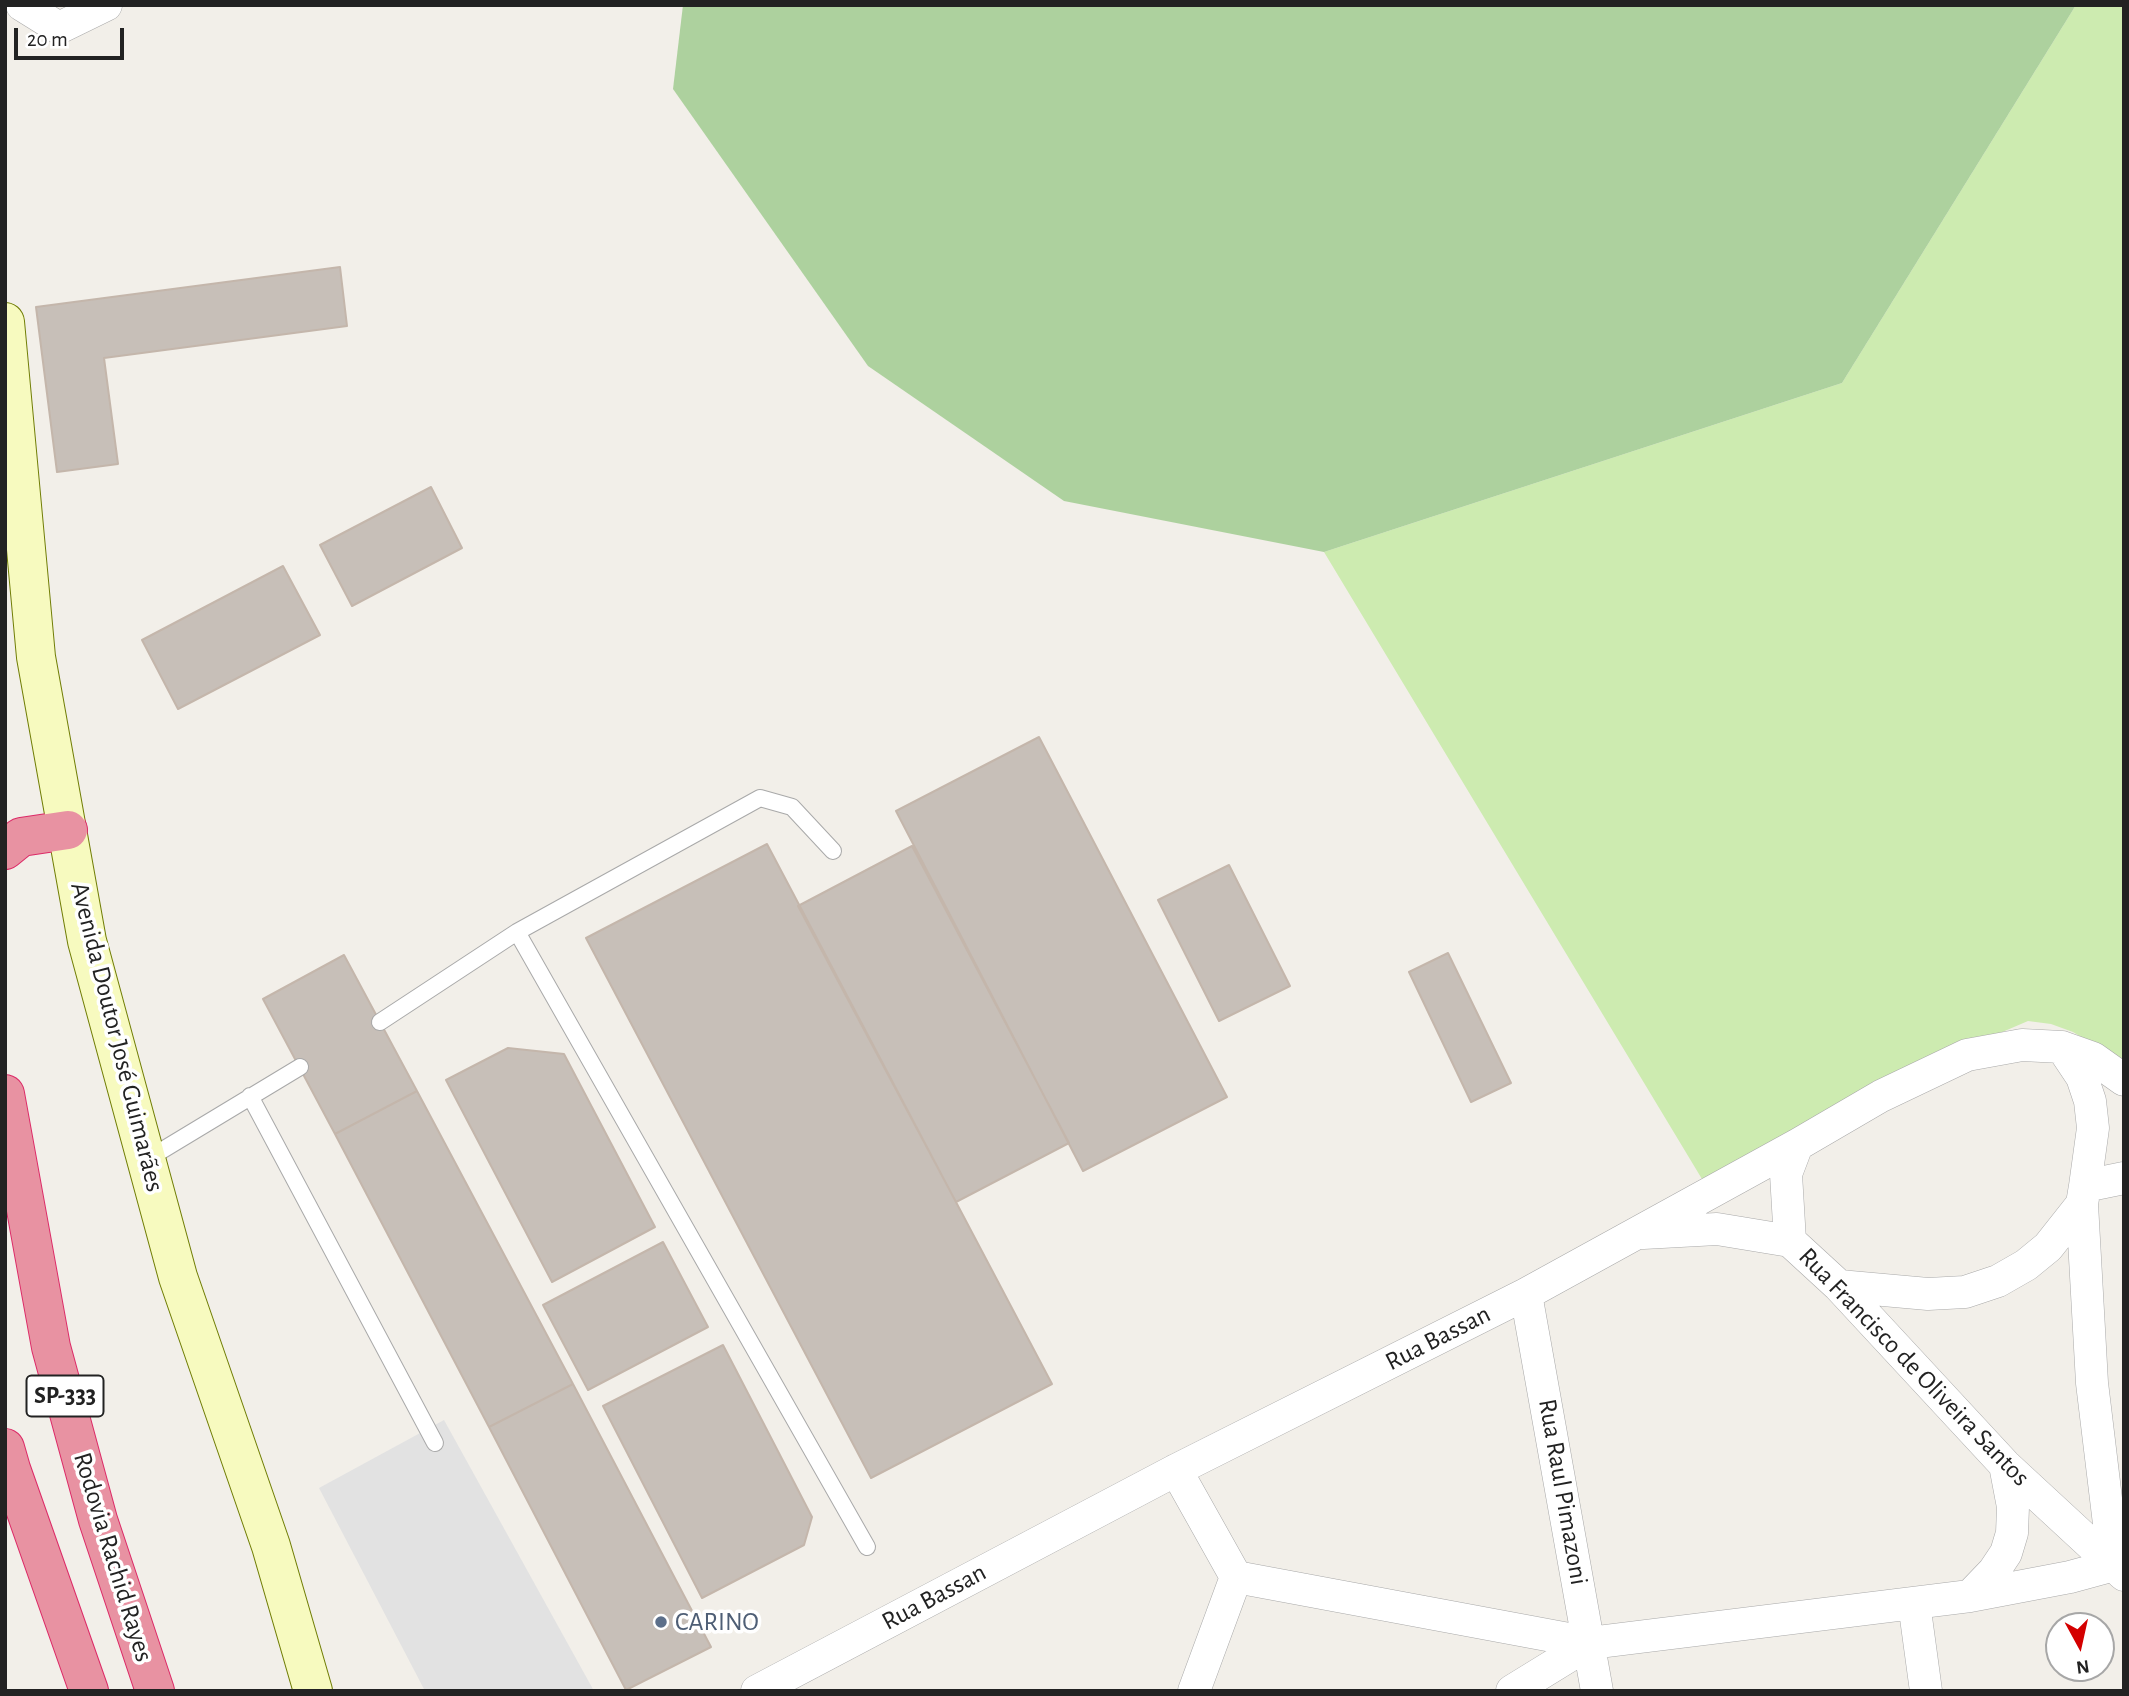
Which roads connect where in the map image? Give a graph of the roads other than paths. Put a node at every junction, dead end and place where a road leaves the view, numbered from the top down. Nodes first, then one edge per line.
1 (22, 5) edge
2 (106, 5) edge
3 (5, 323) edge
4 (68, 830) junction
5 (5, 850) edge
6 (833, 851) dead end
7 (517, 932) junction
8 (380, 1022) dead end
9 (2062, 1047) junction
10 (300, 1067) dead end
11 (2124, 1080) edge
12 (5, 1094) edge
13 (250, 1096) junction
14 (1797, 1145) junction
15 (146, 1160) junction
16 (2124, 1178) edge
17 (2084, 1195) junction
18 (1631, 1234) junction
19 (1790, 1241) junction
20 (1839, 1286) junction
21 (1526, 1294) junction
22 (435, 1443) dead end
23 (5, 1448) edge
24 (2006, 1465) junction
25 (1176, 1470) junction
26 (867, 1547) dead end
27 (2119, 1570) edge
28 (1236, 1577) junction
29 (1969, 1596) junction
30 (1914, 1603) junction
31 (1590, 1643) junction
32 (89, 1691) edge
33 (155, 1691) edge
34 (313, 1691) edge
35 (757, 1691) edge
36 (1194, 1691) edge
37 (1512, 1691) edge
38 (1597, 1691) edge
39 (1926, 1691) edge

1 - 2 street
3 - 4 street, Avenida Doutor José Guimarães
4 - 5 highway
4 - 15 street, Avenida Doutor José Guimarães
6 - 7 lane
7 - 8 lane
7 - 26 lane
9 - 11 street, Rua Bassan
9 - 14 street, Rua Bassan
9 - 17 street
10 - 13 lane
12 - 33 highway, Rodovia Rachid Rayes / SP-333
13 - 15 lane
13 - 22 lane
14 - 18 street, Rua Bassan
14 - 19 street
15 - 34 street, Avenida Doutor José Guimarães
16 - 17 street
17 - 20 street
17 - 27 street
18 - 19 street, Rua Francisco de Oliveira Santos
18 - 21 street, Rua Bassan
19 - 20 street, Rua Francisco de Oliveira Santos
20 - 24 street, Rua Francisco de Oliveira Santos
21 - 25 street, Rua Bassan
21 - 31 street, Rua Raul Pimazoni
23 - 32 highway, SP-333
24 - 27 street, Rua Francisco de Oliveira Santos
24 - 29 street
25 - 28 street
25 - 35 street, Rua Bassan
27 - 29 street
28 - 31 street
28 - 36 street
29 - 30 street
30 - 31 street
30 - 39 street
31 - 37 street
31 - 38 street, Rua Raul Pimazoni

